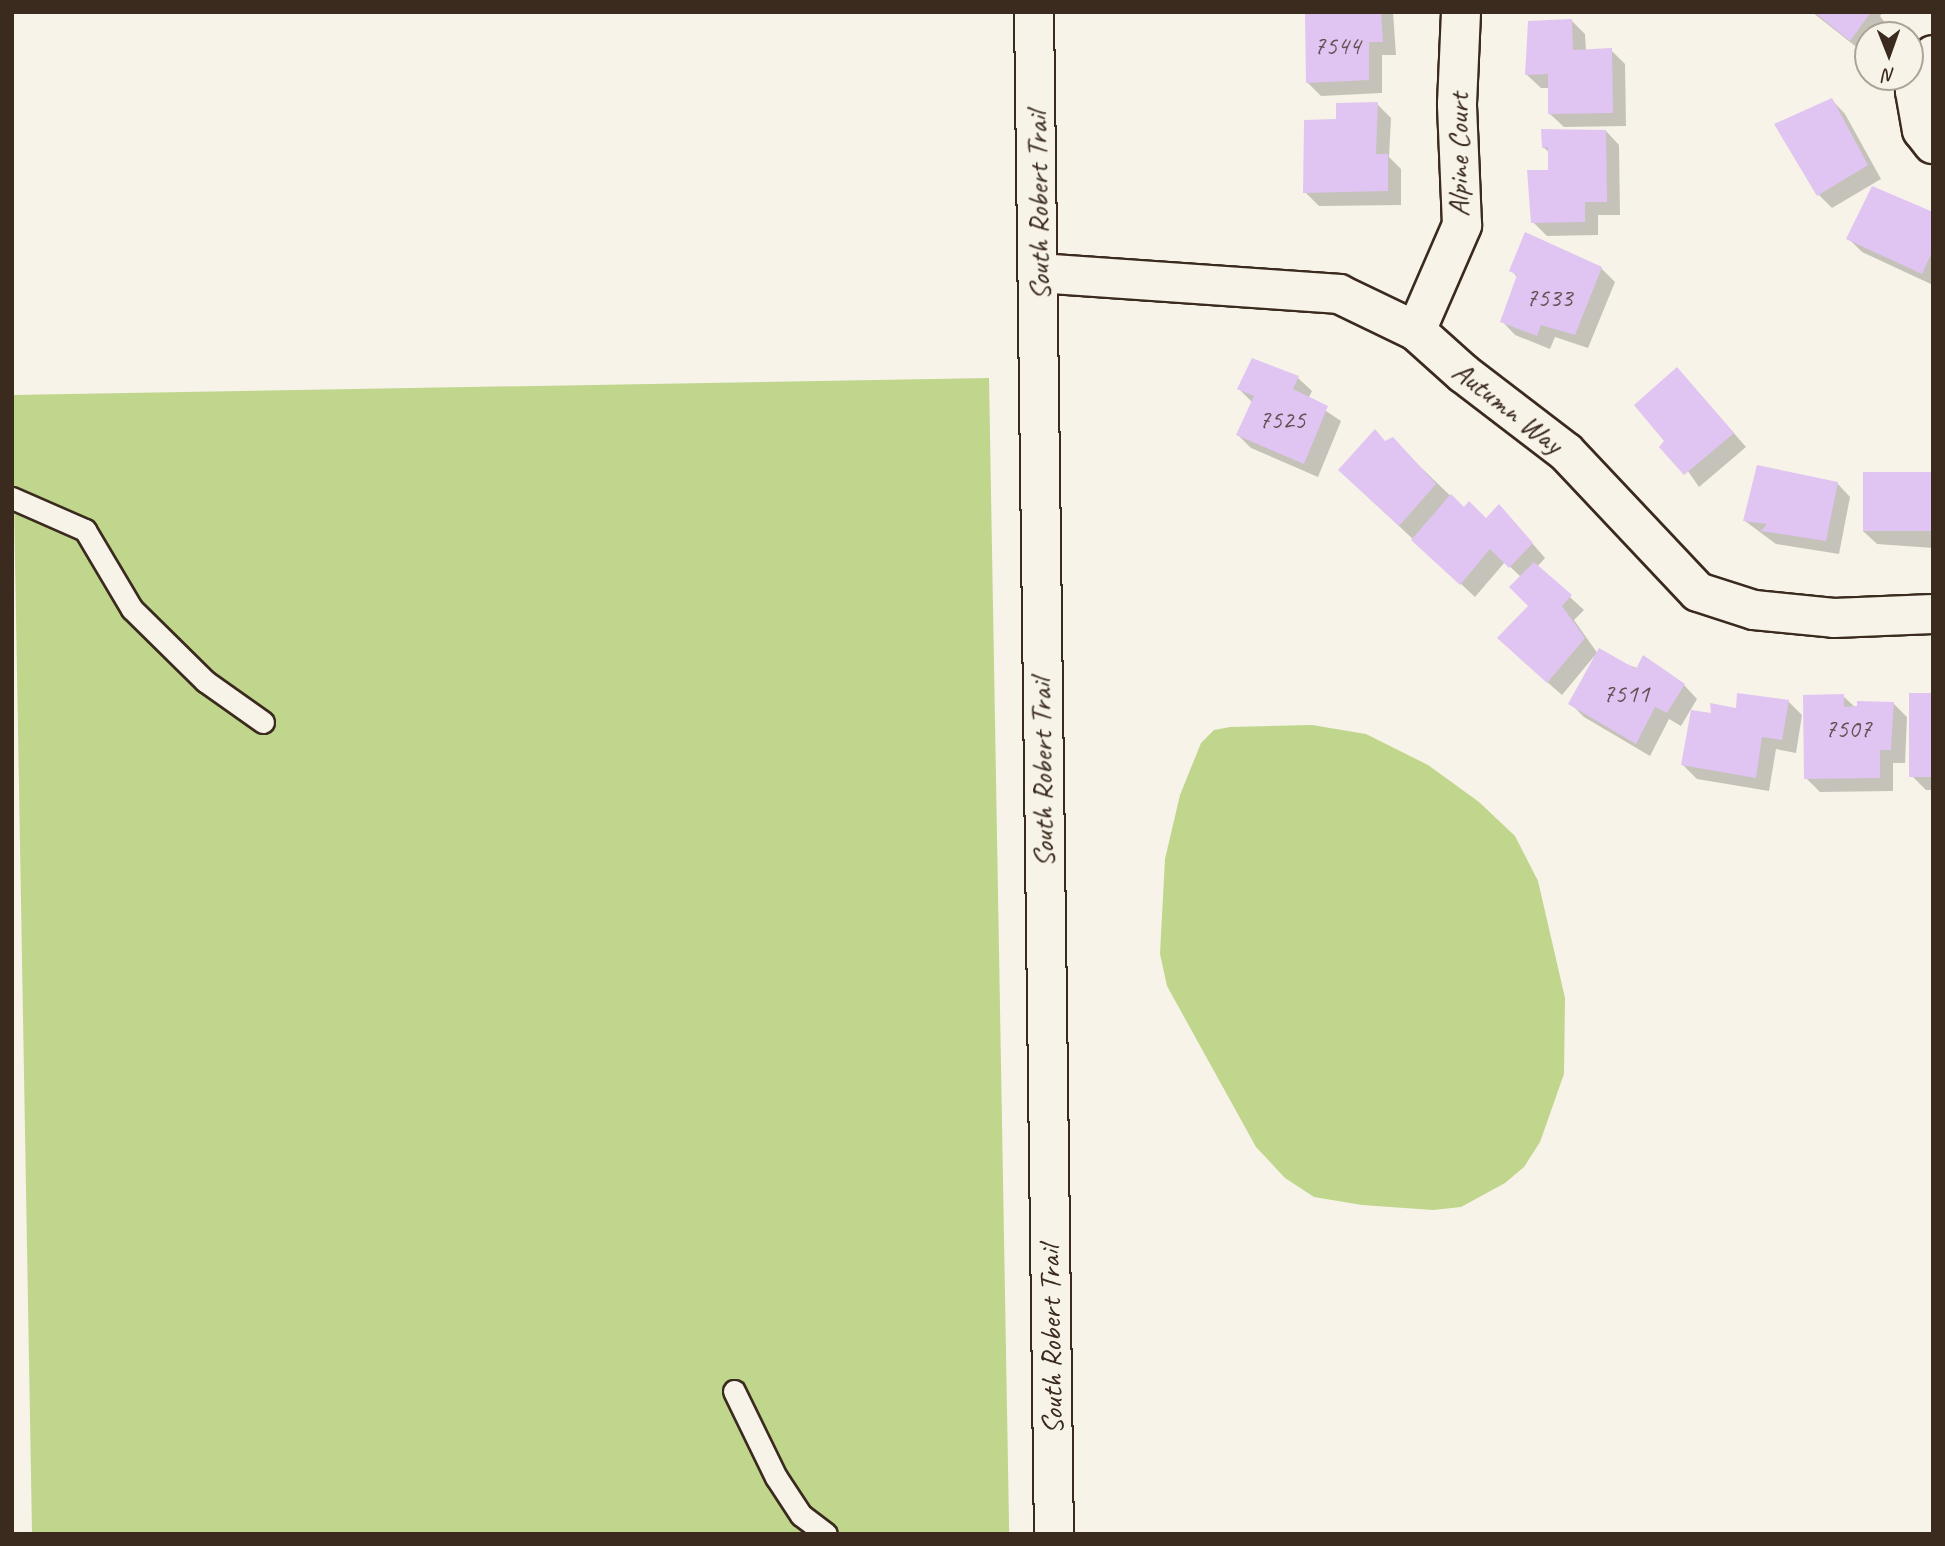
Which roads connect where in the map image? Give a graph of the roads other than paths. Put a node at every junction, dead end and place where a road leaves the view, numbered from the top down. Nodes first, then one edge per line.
1 (1034, 12) edge
2 (1461, 12) edge
3 (1933, 55) edge
4 (1933, 144) edge
5 (1039, 273) junction
6 (1416, 331) junction
7 (12, 498) edge
8 (1933, 614) edge
9 (263, 722) dead end
10 (734, 1391) dead end
11 (826, 1534) edge
12 (1054, 1534) edge

1 - 5 main road, South Robert Trail
2 - 6 main road, Alpine Court
3 - 4 main road
5 - 6 main road, Autumn Way
5 - 12 main road, South Robert Trail
6 - 8 main road, Autumn Way
7 - 9 lane
10 - 11 lane

